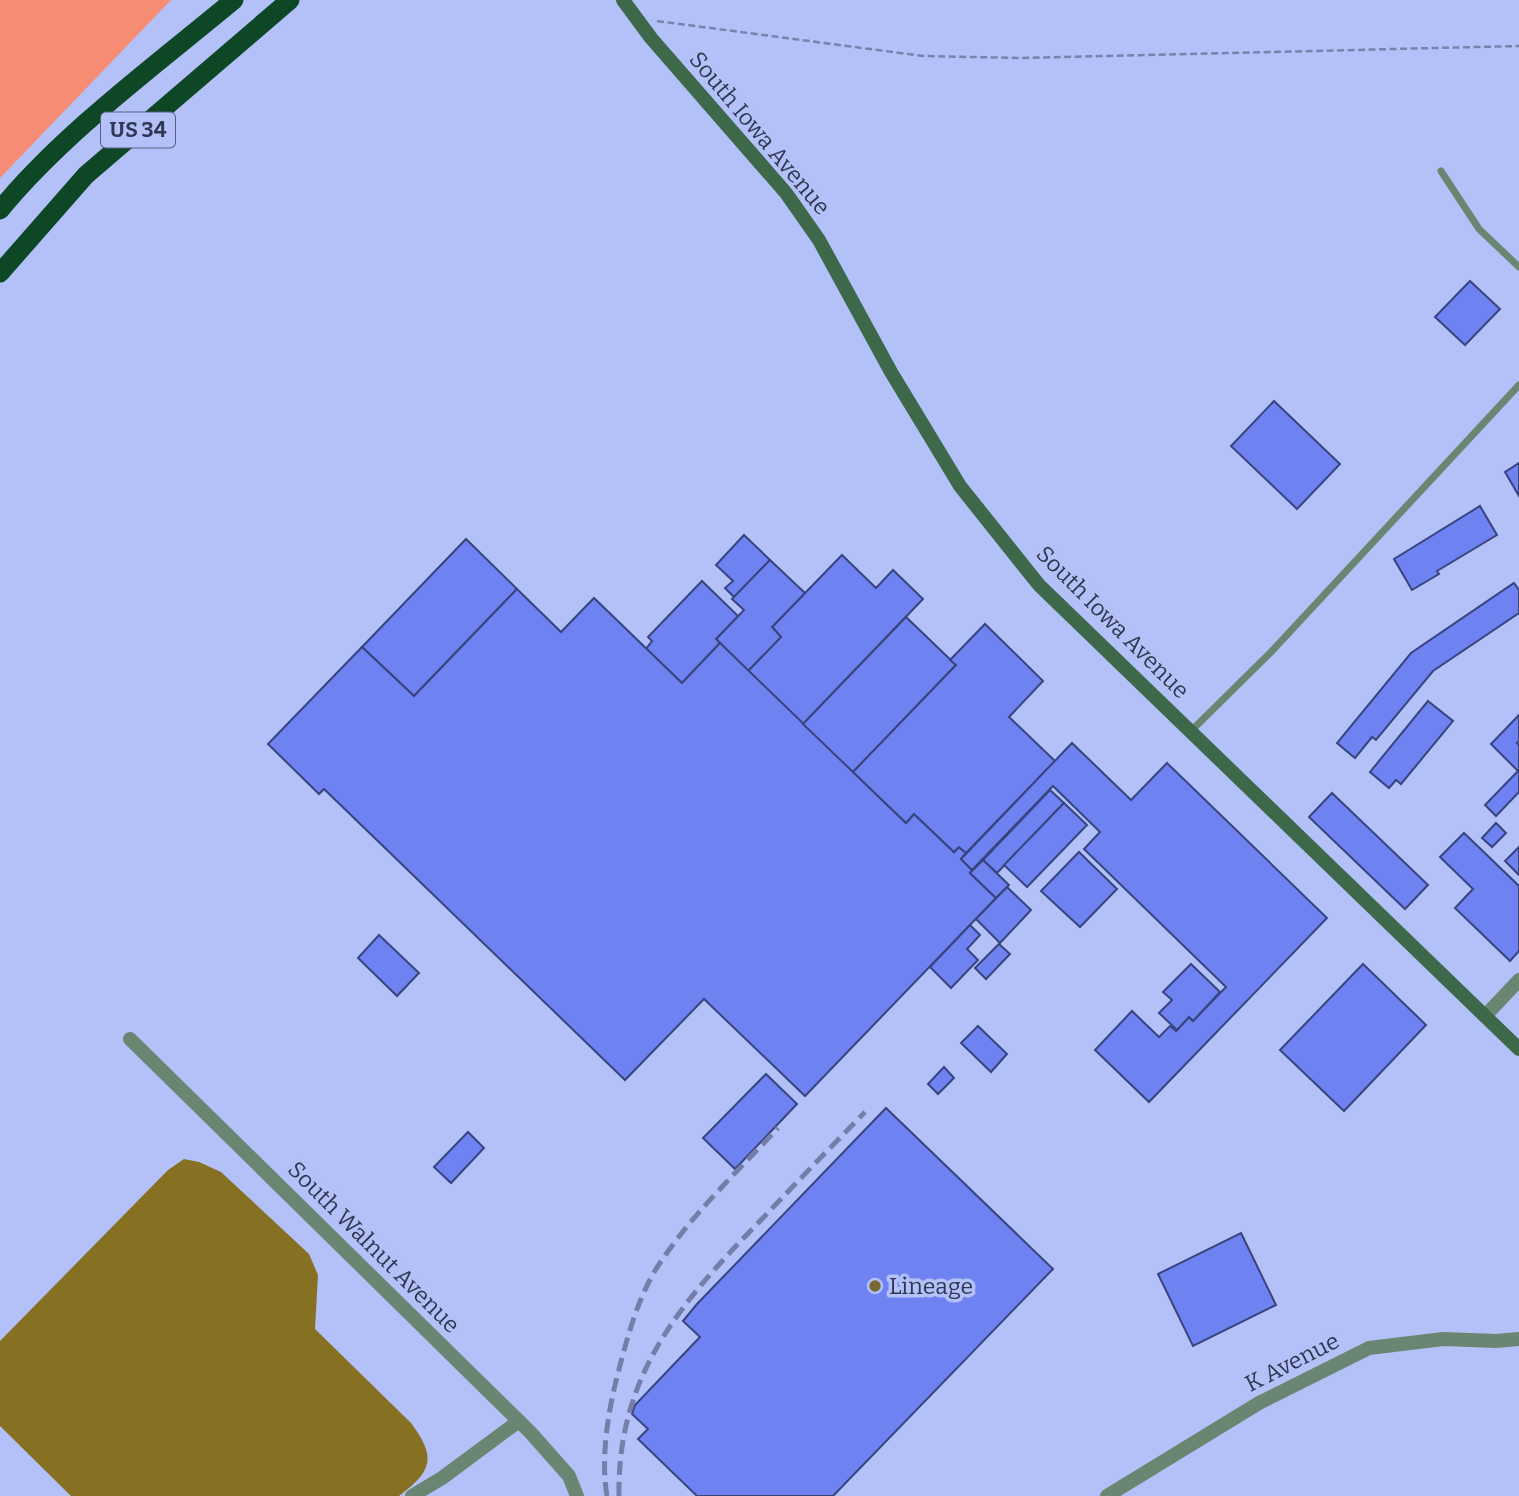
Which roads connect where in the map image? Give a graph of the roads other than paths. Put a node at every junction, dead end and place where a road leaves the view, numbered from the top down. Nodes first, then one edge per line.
1 (234, 0) edge
2 (289, 0) edge
3 (623, 0) edge
4 (1440, 171) dead end
5 (0, 210) edge
6 (1519, 267) edge
7 (0, 273) edge
8 (1519, 385) edge
9 (1190, 732) junction
10 (1519, 980) edge
11 (1485, 1016) junction
12 (130, 1039) dead end
13 (1519, 1049) edge
14 (1519, 1339) edge
15 (519, 1421) junction
16 (412, 1496) edge
17 (577, 1496) edge
18 (1107, 1496) edge

1 - 5 highway, US 34
2 - 7 highway, US 34
3 - 9 main road, South Iowa Avenue
4 - 6 lane
8 - 9 lane
9 - 11 main road, South Iowa Avenue
10 - 11 street
11 - 13 main road, South Iowa Avenue
12 - 15 street, South Walnut Avenue
14 - 18 street, K Avenue
15 - 16 street
15 - 17 street, South Walnut Avenue

